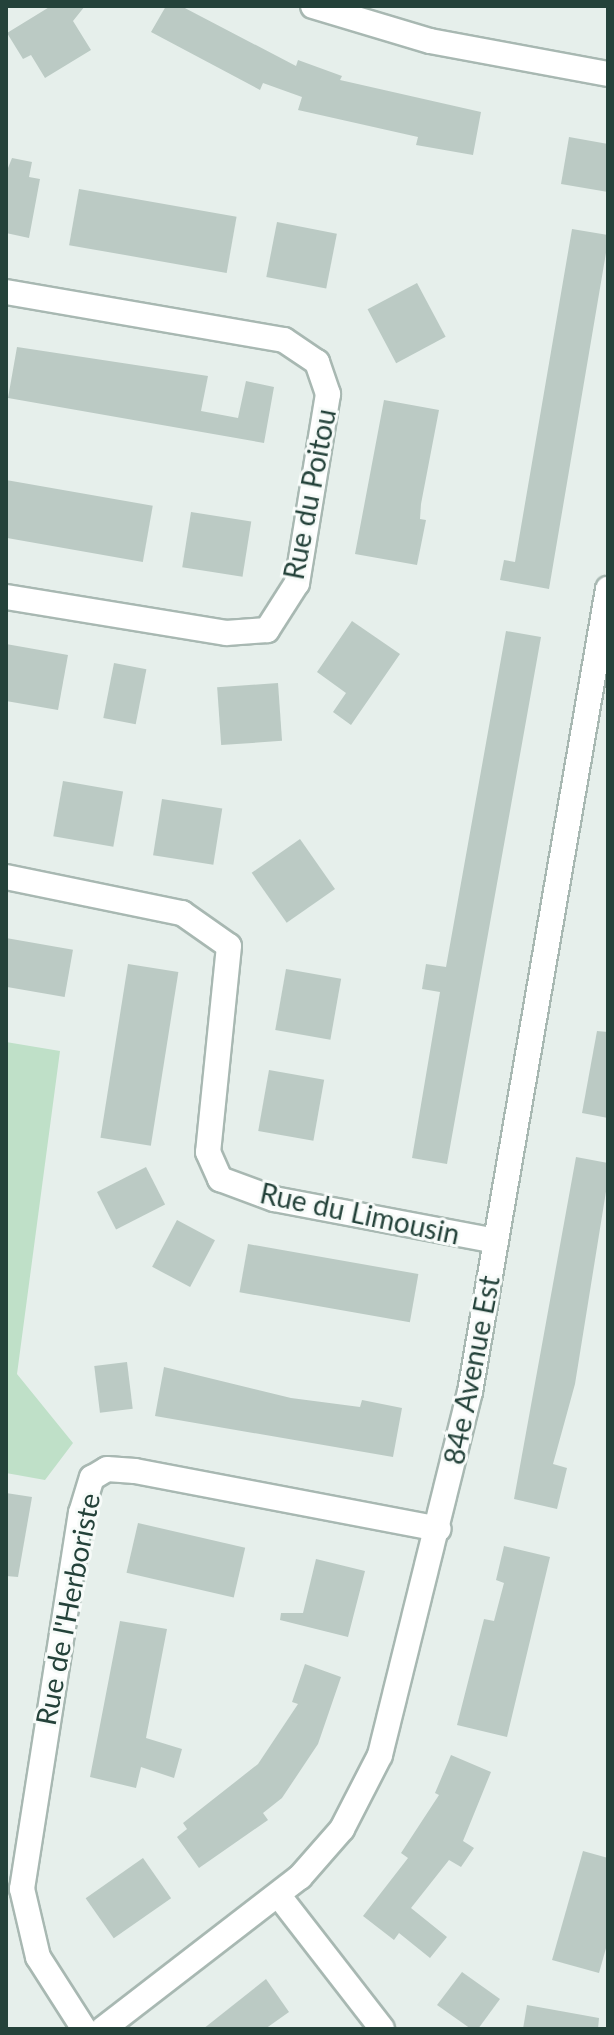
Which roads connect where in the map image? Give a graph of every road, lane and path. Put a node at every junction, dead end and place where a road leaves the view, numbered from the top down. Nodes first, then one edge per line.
1 (313, 6) edge
2 (608, 74) edge
3 (6, 292) edge
4 (608, 589) edge
5 (6, 597) edge
6 (6, 877) edge
7 (496, 1241) junction
8 (438, 1529) junction
9 (279, 1896) junction
10 (84, 2029) edge
11 (103, 2029) edge
12 (382, 2029) edge

1 - 2 street
3 - 5 street, Rue du Poitou
4 - 7 street, 84e Avenue Est
6 - 7 street, Rue du Limousin
7 - 8 street, 84e Avenue Est
8 - 9 street, 84e Avenue Est
8 - 10 street, Rue de l'Herboriste
9 - 11 street, 84e Avenue Est
9 - 12 street

